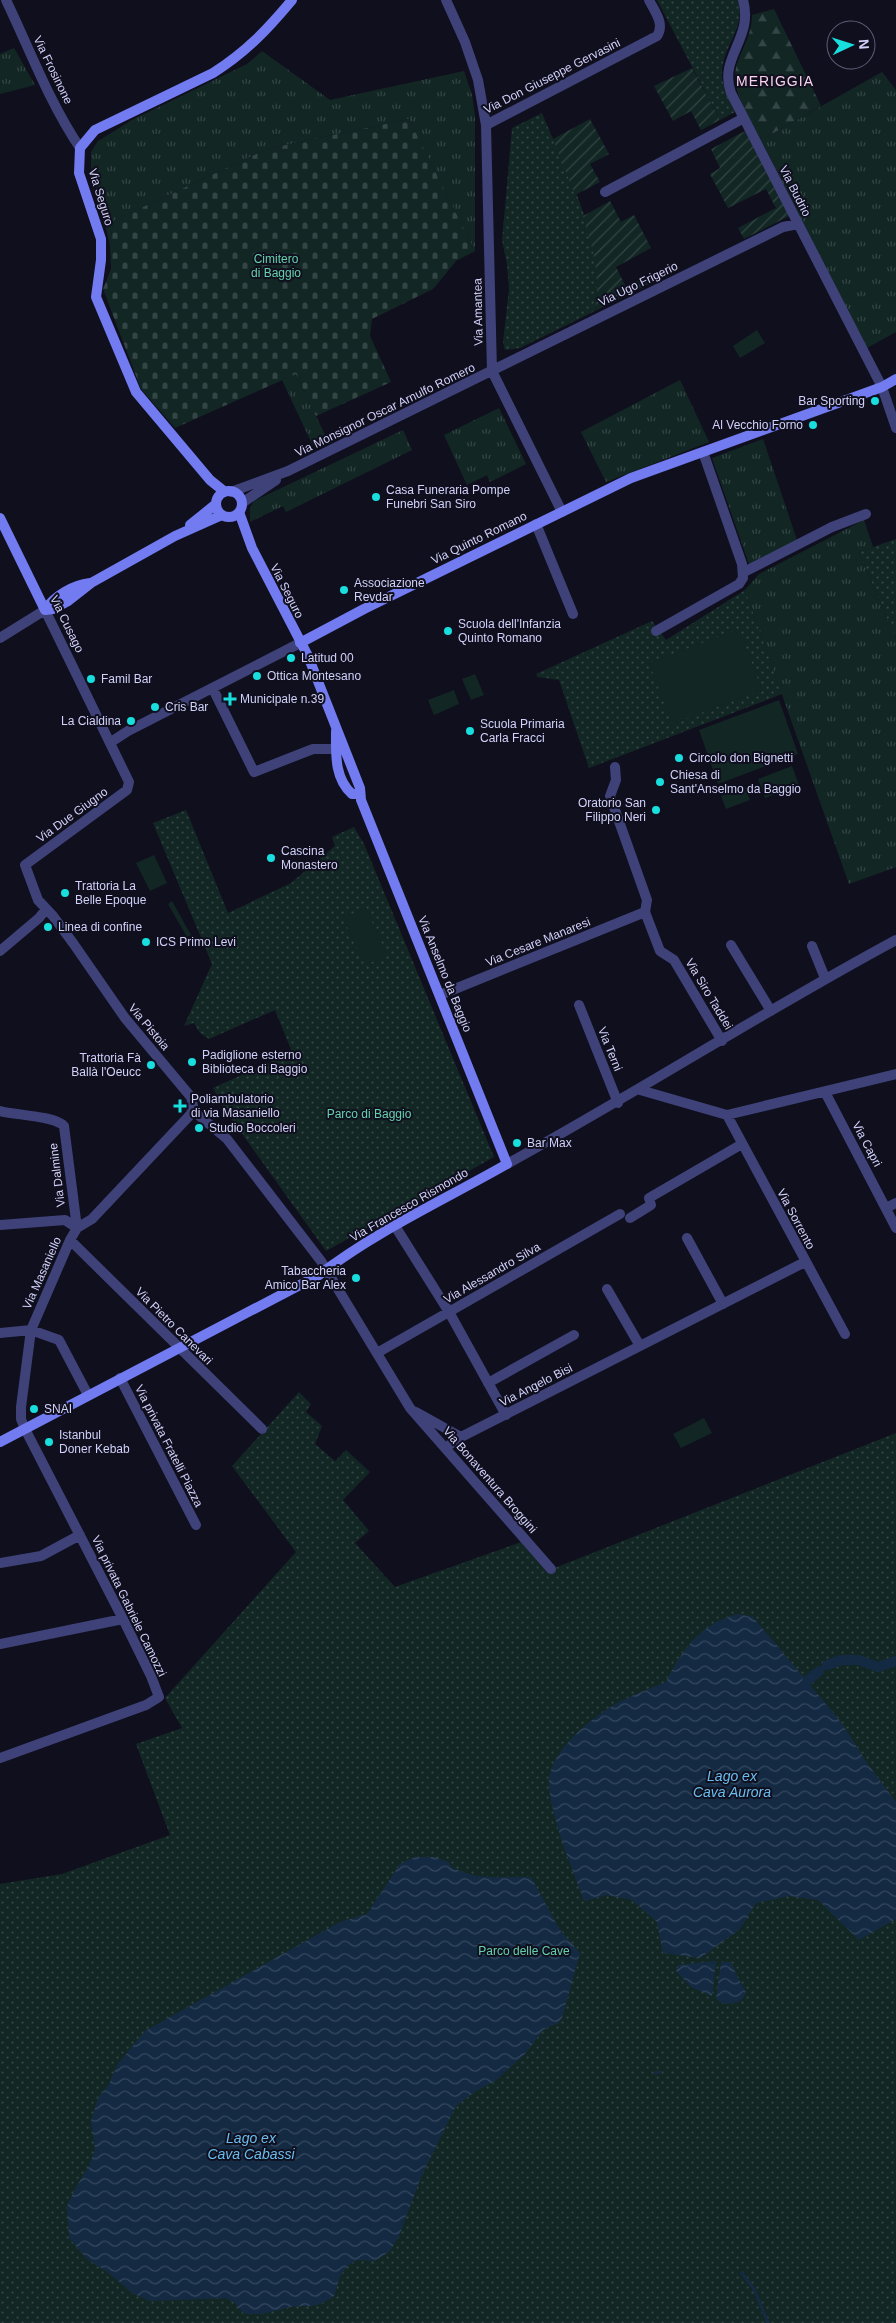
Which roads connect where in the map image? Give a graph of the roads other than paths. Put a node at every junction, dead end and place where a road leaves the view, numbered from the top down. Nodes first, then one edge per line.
1 (6, 0) edge
2 (292, 0) edge
3 (446, 0) edge
4 (649, 0) edge
5 (744, 0) edge
6 (744, 118) junction
7 (486, 125) junction
8 (80, 148) junction
9 (605, 192) dead end
10 (798, 224) junction
11 (492, 371) junction
12 (896, 379) edge
13 (882, 386) junction
14 (896, 428) edge
15 (703, 452) junction
16 (288, 471) junction
17 (210, 480) junction
18 (228, 492) junction
19 (216, 503) junction
20 (233, 512) junction
21 (562, 512) junction
22 (866, 514) dead end
23 (0, 518) edge
24 (536, 524) junction
25 (175, 536) junction
26 (744, 572) junction
27 (46, 610) junction
28 (573, 614) dead end
29 (656, 631) dead end
30 (0, 638) edge
31 (300, 643) junction
32 (213, 689) junction
33 (336, 727) junction
34 (111, 742) junction
35 (336, 749) junction
36 (347, 754) junction
37 (614, 766) dead end
38 (130, 782) joint
39 (359, 794) junction
40 (25, 865) joint
41 (46, 910) junction
42 (645, 912) junction
43 (896, 940) edge
44 (731, 946) dead end
45 (812, 946) dead end
46 (0, 951) edge
47 (825, 978) junction
48 (440, 995) junction
49 (579, 1005) dead end
50 (771, 1011) junction
51 (722, 1040) junction
52 (896, 1074) edge
53 (640, 1090) junction
54 (825, 1092) junction
55 (618, 1103) junction
56 (0, 1111) edge
57 (191, 1114) junction
58 (727, 1115) junction
59 (742, 1144) junction
60 (507, 1164) junction
61 (896, 1203) edge
62 (886, 1208) junction
63 (0, 1226) edge
64 (395, 1226) junction
65 (77, 1228) junction
66 (896, 1228) edge
67 (686, 1238) dead end
68 (70, 1240) junction
69 (805, 1262) junction
70 (327, 1269) junction
71 (607, 1289) dead end
72 (723, 1304) junction
73 (449, 1312) junction
74 (31, 1330) junction
75 (0, 1333) edge
76 (844, 1334) dead end
77 (574, 1335) dead end
78 (640, 1346) junction
79 (178, 1348) junction
80 (377, 1353) junction
81 (120, 1378) junction
82 (488, 1383) junction
83 (88, 1395) junction
84 (410, 1408) junction
85 (506, 1415) junction
86 (25, 1429) junction
87 (262, 1429) dead end
88 (461, 1437) junction
89 (0, 1442) edge
90 (445, 1448) junction
91 (196, 1525) dead end
92 (80, 1535) junction
93 (0, 1563) edge
94 (551, 1569) dead end
95 (123, 1619) junction
96 (0, 1644) edge
97 (0, 1758) edge

1 - 8 street, Via Frosinone
2 - 8 street
3 - 7 street, Via Don Giuseppe Gervasini
4 - 7 street, Via Don Giuseppe Gervasini
5 - 6 street, Via Budrio
6 - 9 street
6 - 10 street, Via Budrio
7 - 11 street, Via Amantea
8 - 17 street, Via Seguro
10 - 11 street, Via Ugo Frigerio
10 - 13 street, Via Budrio
11 - 16 street, Via Monsignor Oscar Arnulfo Romero
11 - 21 street, Via Amantea
12 - 13 street, Via Quinto Romano
13 - 14 street
13 - 15 street, Via Quinto Romano
15 - 21 street, Via Quinto Romano
15 - 26 street
16 - 18 street, Via Monsignor Oscar Arnulfo Romero
16 - 20 street, Via Monsignor Oscar Arnulfo Romero
17 - 18 street, Via Seguro
17 - 19 street, Via Seguro
18 - 19 street, Via Monsignor Oscar Arnulfo Romero
18 - 20 street, Via Seguro
19 - 20 street, Via Seguro
19 - 25 street, Via Monsignor Oscar Arnulfo Romero
20 - 25 street, Via Monsignor Oscar Arnulfo Romero
20 - 31 street, Via Seguro
21 - 24 street, Via Quinto Romano
22 - 26 street
23 - 27 street, Via Cusago
24 - 28 street
24 - 31 street, Via Quinto Romano
25 - 27 street, Via Monsignor Oscar Arnulfo Romero
26 - 29 street
27 - 30 street
27 - 34 street, Via Cusago
31 - 32 street, Via Quinto Romano
31 - 33 street, Via Anselmo da Baggio
32 - 34 street, Via Quinto Romano
32 - 35 street
33 - 35 street, Via Anselmo da Baggio
33 - 36 street, Via Anselmo da Baggio
34 - 38 street, Via Cusago
35 - 36 street
35 - 39 street, Via Anselmo da Baggio
36 - 39 street, Via Anselmo da Baggio
37 - 42 street
38 - 40 street, Via Due Giugno
39 - 48 street, Via Anselmo da Baggio
40 - 41 street, Via Pistoia
41 - 46 street
41 - 57 street, Via Pistoia
42 - 48 street, Via Cesare Manaresi
42 - 51 street, Via Siro Taddei
43 - 47 street, Via Francesco Rismondo
44 - 50 street
45 - 47 street
47 - 50 street, Via Francesco Rismondo
48 - 60 street, Via Anselmo da Baggio
49 - 55 street, Via Terni
50 - 51 street, Via Francesco Rismondo
51 - 53 street, Via Francesco Rismondo
52 - 54 street
53 - 55 street, Via Francesco Rismondo
53 - 58 street
54 - 58 street
54 - 62 street, Via Capri
55 - 60 street, Via Francesco Rismondo
56 - 65 street, Via Dalmine
57 - 65 street, Via Masaniello
57 - 70 street
58 - 59 street, Via Sorrento
59 - 69 street, Via Sorrento
59 - 73 street, Via Alessandro Silva
60 - 64 street, Via Francesco Rismondo
61 - 62 street
62 - 66 street, Via Capri
63 - 65 street
64 - 70 street, Via Francesco Rismondo
64 - 73 street
65 - 68 street, Via Masaniello
67 - 72 street
68 - 74 street, Via Masaniello
68 - 79 street, Via Pietro Canevari
69 - 72 street, Via Angelo Bisi
69 - 76 street, Via Sorrento
70 - 79 street, Via Francesco Rismondo
70 - 80 street, Via Bonaventura Broggini
71 - 78 street
72 - 78 street, Via Angelo Bisi
73 - 80 street, Via Alessandro Silva
73 - 82 street
74 - 75 street
74 - 83 street
74 - 86 street, Via Masaniello
77 - 82 street
78 - 85 street, Via Angelo Bisi
79 - 81 street, Via Francesco Rismondo
79 - 87 street, Via Pietro Canevari
80 - 84 street, Via Bonaventura Broggini
81 - 83 street, Via Francesco Rismondo
81 - 91 street, Via privata Fratelli Piazza
82 - 85 street
83 - 86 street, Via Francesco Rismondo
84 - 88 street, Via Bonaventura Broggini
84 - 90 street, Via Bonaventura Broggini
85 - 88 street, Via Angelo Bisi
86 - 89 street, Via Francesco Rismondo
86 - 92 street, Via privata Gabriele Camozzi
88 - 90 street, Via Angelo Bisi
90 - 94 street, Via Bonaventura Broggini
92 - 93 street, Via privata Gabriele Camozzi
92 - 95 street, Via privata Gabriele Camozzi
95 - 96 street
95 - 97 street, Via privata Gabriele Camozzi

